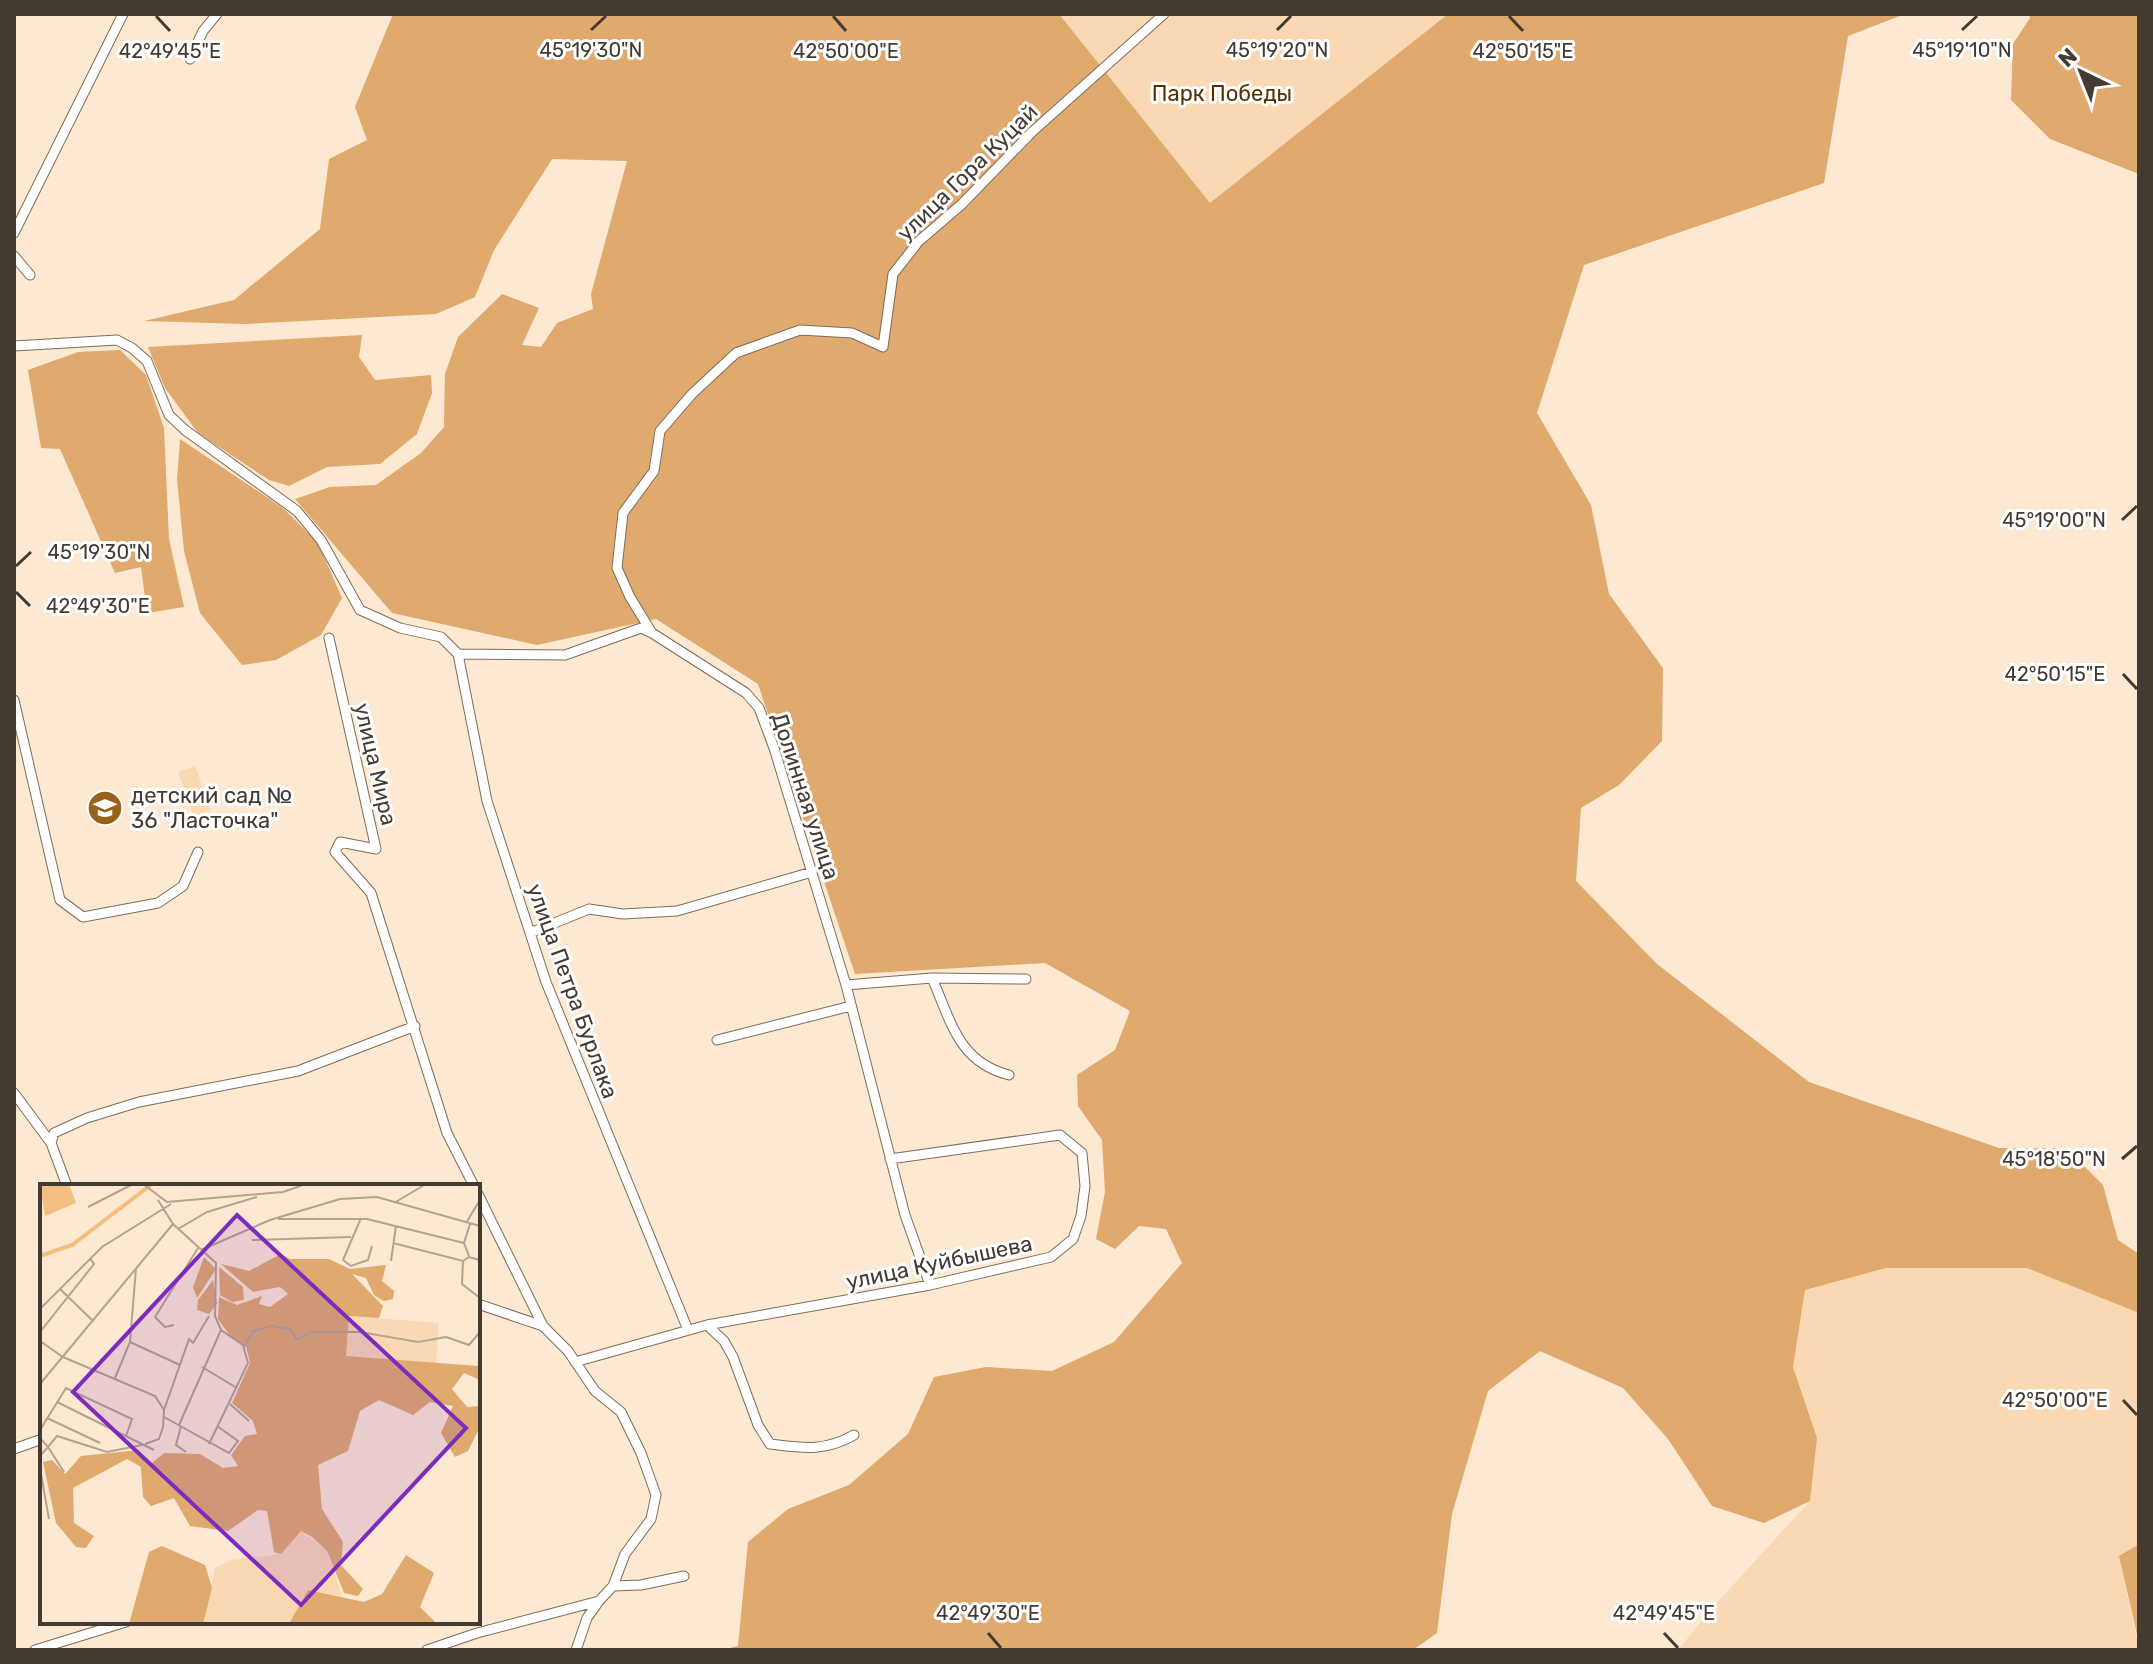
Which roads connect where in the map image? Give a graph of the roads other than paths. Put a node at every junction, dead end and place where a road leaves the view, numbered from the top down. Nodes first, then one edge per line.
1 (123, 14) edge
2 (217, 14) edge
3 (1164, 14) edge
4 (190, 59) dead end
5 (14, 233) edge
6 (14, 256) edge
7 (30, 275) dead end
8 (14, 346) edge
9 (652, 633) junction
10 (329, 638) dead end
11 (458, 654) junction
12 (14, 700) edge
13 (198, 852) dead end
14 (812, 872) junction
15 (530, 933) junction
16 (932, 978) junction
17 (1026, 979) dead end
18 (846, 985) junction
19 (851, 1006) junction
20 (415, 1026) junction
21 (717, 1040) dead end
22 (1009, 1075) dead end
23 (14, 1093) edge
24 (51, 1143) junction
25 (890, 1159) junction
26 (66, 1184) edge
27 (473, 1184) edge
28 (480, 1198) edge
29 (930, 1285) junction
30 (480, 1305) edge
31 (707, 1325) junction
32 (543, 1326) junction
33 (688, 1330) junction
34 (575, 1362) junction
35 (854, 1435) dead end
36 (40, 1440) edge
37 (14, 1449) edge
38 (684, 1576) dead end
39 (613, 1586) junction
40 (599, 1601) junction
41 (120, 1624) edge
42 (474, 1624) edge
43 (477, 1633) junction
44 (35, 1650) edge
45 (427, 1650) edge
46 (576, 1650) edge

1 - 5 street
2 - 4 street
3 - 9 street, улица Гора Куцай
6 - 7 street
8 - 11 street
9 - 11 street
9 - 14 street, Долинная улица
10 - 20 street, улица Мира
11 - 15 street, улица Петра Бурлака
12 - 13 street
14 - 15 street
14 - 18 street, Долинная улица
15 - 33 street, улица Петра Бурлака
16 - 17 street
16 - 18 street
16 - 22 street
18 - 19 street, Долинная улица
19 - 21 street
19 - 25 street, Долинная улица
20 - 24 street
20 - 27 street, улица Мира
23 - 24 street
24 - 26 street
25 - 29 street, Долинная улица
25 - 29 street, улица Куйбышева
28 - 32 street
29 - 31 street, улица Куйбышева
30 - 32 street
31 - 33 street, улица Куйбышева
31 - 35 street
32 - 34 street
33 - 34 street, улица Куйбышева
34 - 39 street
36 - 37 street
38 - 39 street
39 - 40 street
40 - 43 street
40 - 46 street
41 - 44 street
42 - 43 street
43 - 45 street

